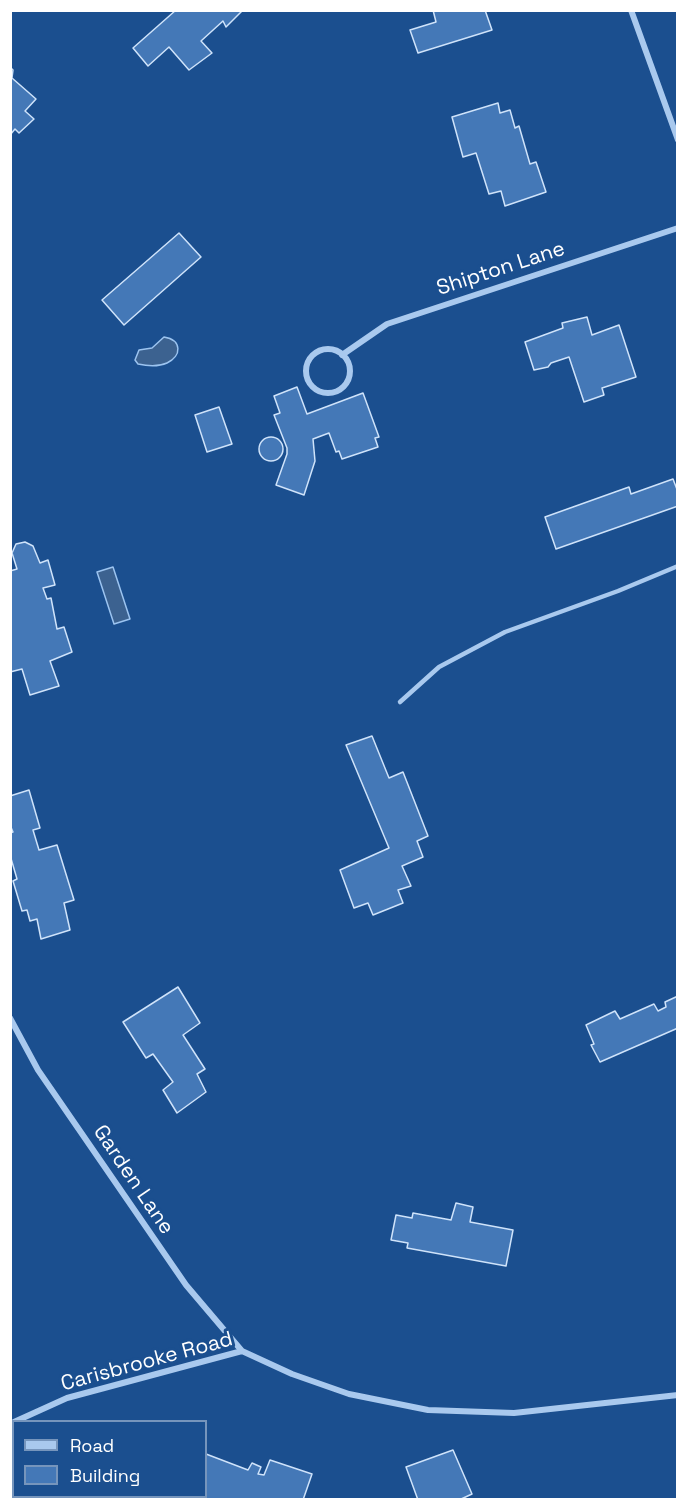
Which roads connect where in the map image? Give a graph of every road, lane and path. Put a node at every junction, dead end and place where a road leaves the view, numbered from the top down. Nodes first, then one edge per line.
1 (632, 10) edge
2 (678, 140) edge
3 (678, 228) edge
4 (342, 355) junction
5 (678, 566) edge
6 (400, 702) dead end
7 (10, 1018) edge
8 (242, 1351) junction
9 (678, 1395) edge
10 (18, 1420) edge

1 - 2 street
3 - 4 street, Shipton Lane
4 - 4 street
5 - 6 lane
7 - 8 street, Garden Lane
8 - 9 street, Carisbrooke Road
8 - 10 street, Carisbrooke Road

